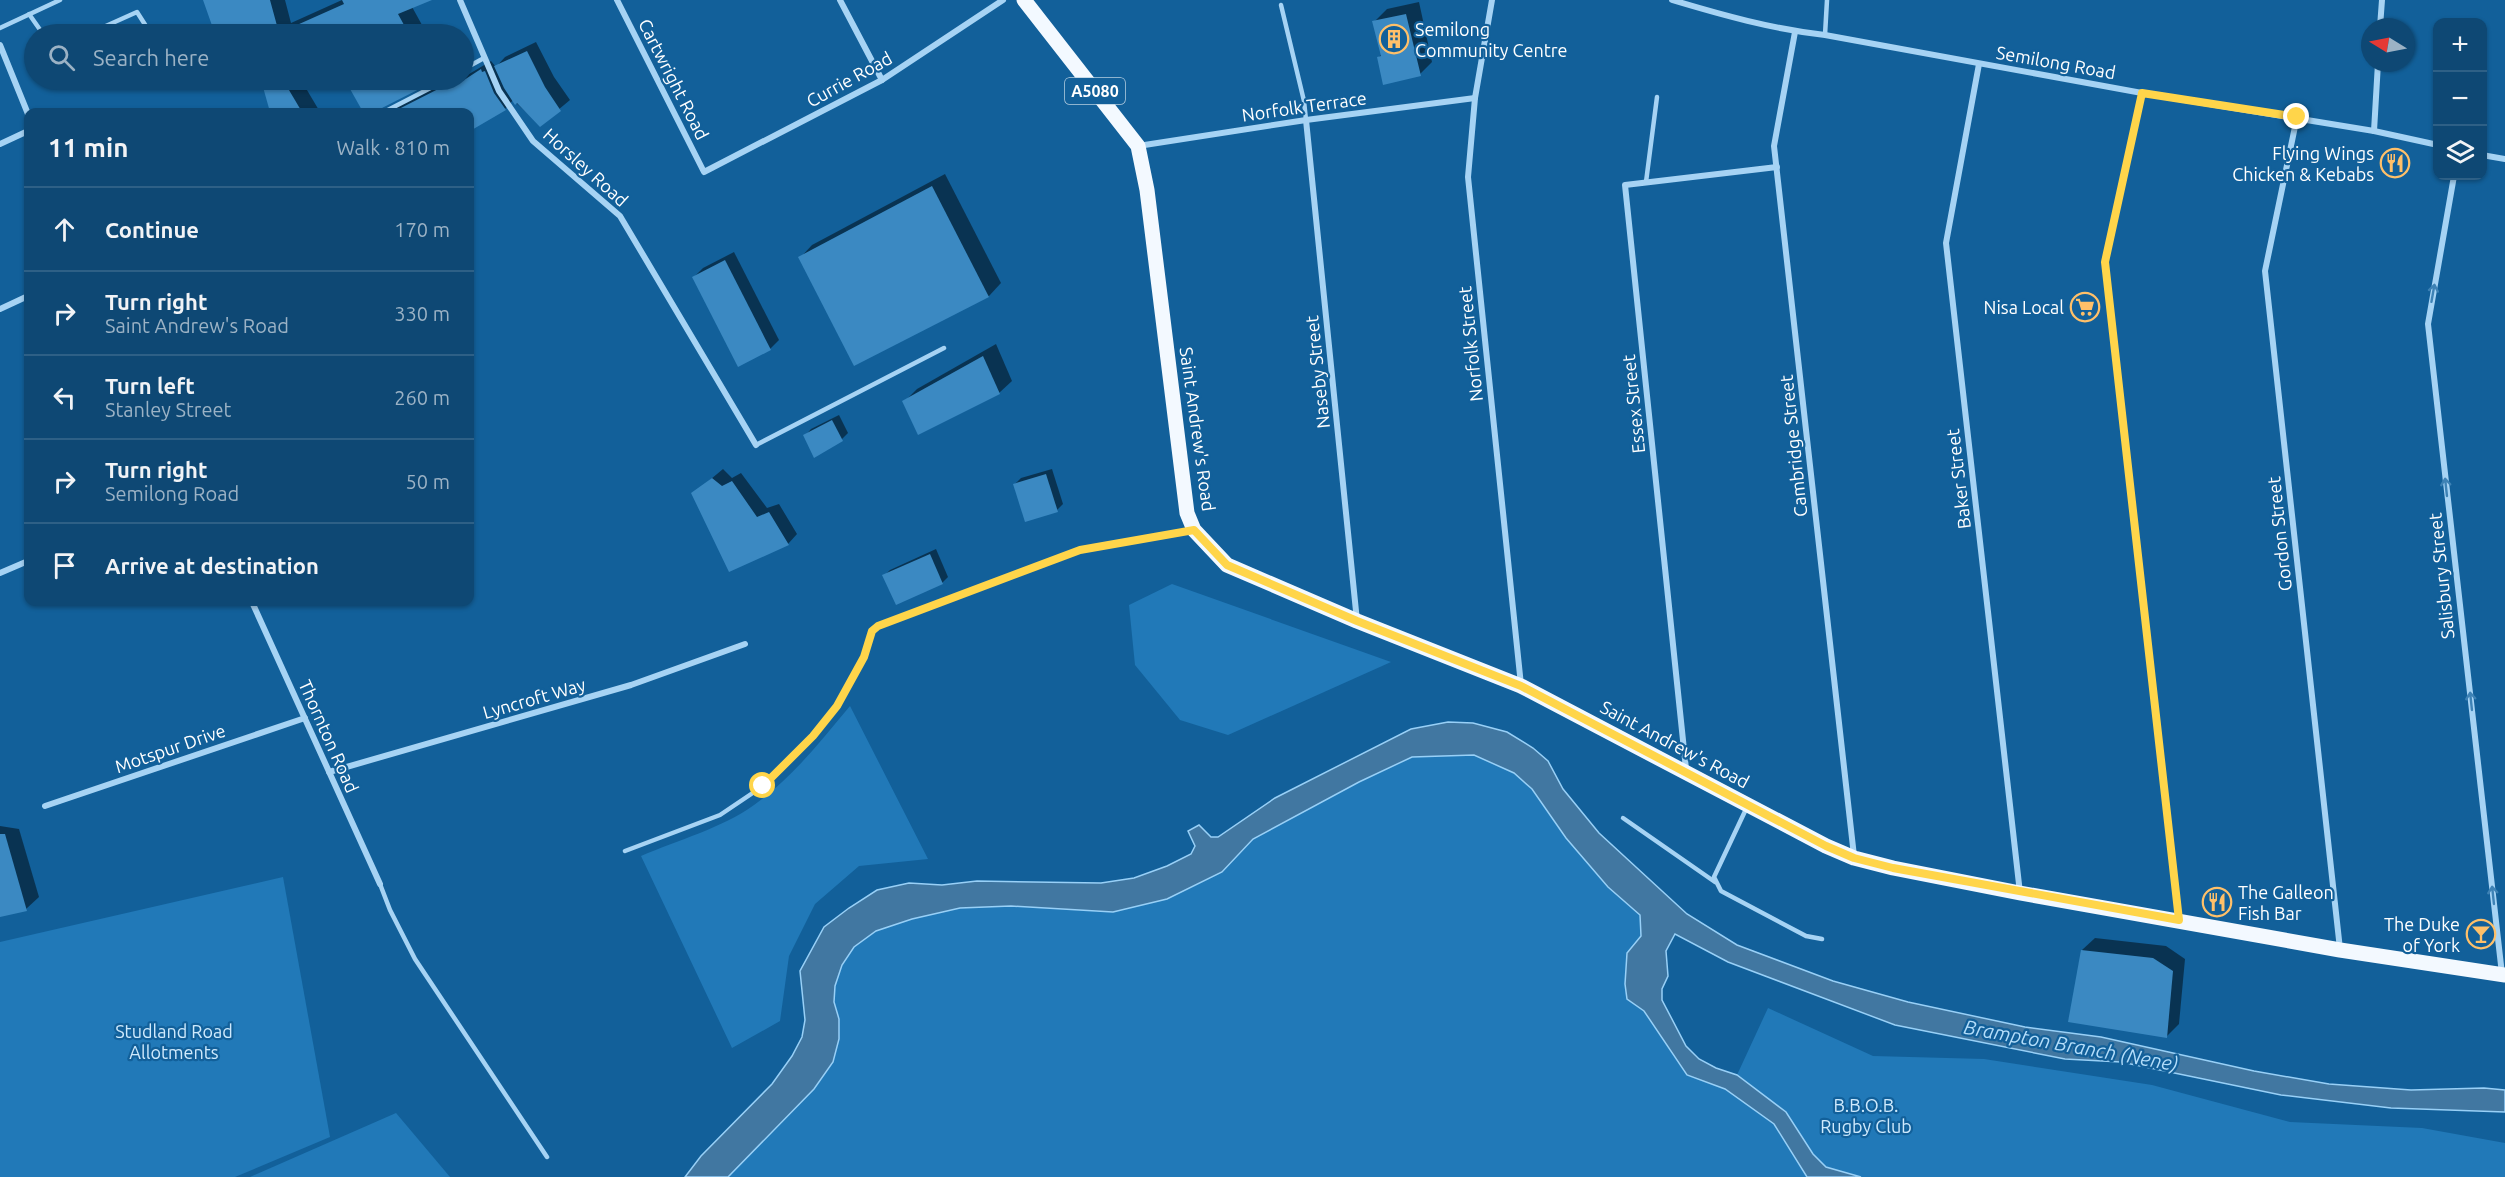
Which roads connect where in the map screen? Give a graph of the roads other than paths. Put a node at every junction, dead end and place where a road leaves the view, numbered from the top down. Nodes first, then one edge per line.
1 (60, 0) edge
2 (460, 0) edge
3 (617, 0) edge
4 (840, 0) edge
5 (1003, 0) edge
6 (1024, 0) edge
7 (1492, 0) edge
8 (1672, 0) edge
9 (1827, 0) edge
10 (2382, 0) edge
11 (1281, 5) dead end
12 (30, 14) junction
13 (2381, 18) edge
14 (36, 24) edge
15 (110, 24) edge
16 (145, 24) edge
17 (470, 24) edge
18 (0, 28) edge
19 (1795, 32) junction
20 (474, 34) edge
21 (1825, 35) junction
22 (1, 47) edge
23 (484, 58) junction
24 (474, 64) edge
25 (1979, 64) junction
26 (2377, 72) edge
27 (882, 80) junction
28 (427, 90) edge
29 (2142, 93) junction
30 (1658, 96) dead end
31 (1475, 98) junction
32 (26, 108) edge
33 (392, 108) edge
34 (2297, 117) junction
35 (1305, 120) junction
36 (2374, 131) junction
37 (24, 133) edge
38 (0, 144) edge
39 (2433, 144) edge
40 (1137, 146) junction
41 (2487, 156) edge
42 (2505, 159) edge
43 (1777, 167) junction
44 (704, 172) joint
45 (2453, 180) edge
46 (1646, 183) junction
47 (24, 298) edge
48 (0, 309) edge
49 (944, 348) dead end
50 (756, 445) joint
51 (1194, 530) junction
52 (24, 563) edge
53 (0, 573) edge
54 (254, 606) edge
55 (1357, 621) junction
56 (745, 644) dead end
57 (1521, 686) junction
58 (305, 718) junction
59 (1686, 771) junction
60 (329, 772) junction
61 (1748, 804) junction
62 (45, 806) dead end
63 (1623, 818) dead end
64 (626, 851) dead end
65 (1854, 858) junction
66 (380, 884) joint
67 (1718, 884) junction
68 (2020, 893) junction
69 (2179, 920) junction
70 (1822, 939) dead end
71 (2340, 950) junction
72 (2503, 974) edge
73 (547, 1157) dead end

1 - 12 lane
2 - 17 street, Horsley Road
3 - 44 street, Cartwright Road
4 - 27 street
5 - 27 street, Currie Road
6 - 40 main road, A5080
7 - 31 street, Norfolk Street
8 - 19 street, Semilong Road
9 - 21 lane
10 - 13 street
11 - 35 lane
12 - 14 lane
12 - 18 lane
15 - 16 lane
19 - 21 street, Semilong Road
19 - 43 street, Cambridge Street
20 - 23 street, Horsley Road
21 - 25 street, Semilong Road
22 - 32 street
23 - 24 lane
23 - 50 street, Horsley Road
25 - 29 street, Semilong Road
25 - 68 street, Baker Street
26 - 36 street
27 - 44 street, Currie Road
28 - 33 lane
29 - 34 street, Semilong Road
29 - 69 street
30 - 46 lane
31 - 35 street, Norfolk Terrace
31 - 57 street, Norfolk Street
34 - 36 street, Semilong Road
34 - 71 street, Gordon Street
35 - 40 street, Norfolk Terrace
35 - 55 street, Naseby Street
36 - 39 street, Semilong Road
37 - 38 street
40 - 51 main road, Saint Andrew's Road / A5080
41 - 42 street
43 - 46 street, Essex Street
43 - 65 street, Cambridge Street
72 -> 45 street, Salisbury Street
46 - 59 street, Essex Street
47 - 48 street
49 - 50 lane
51 - 55 main road, Saint Andrew's Road / A5080
51 - 64 lane
52 - 53 street
54 - 58 street, Thornton Road
55 - 57 main road, Saint Andrew's Road / A5080
56 - 60 street, Lyncroft Way
57 - 59 main road, Saint Andrew's Road / A5080
58 - 60 street, Thornton Road
58 - 62 street, Motspur Drive
59 - 61 main road, Saint Andrew's Road / A5080
60 - 66 street, Thornton Road
61 - 65 main road, Saint Andrew's Road / A5080
61 - 67 lane
63 - 67 lane
65 - 68 main road, Saint Andrew's Road / A5080
66 - 73 lane
67 - 70 lane
68 - 69 main road, Saint Andrew's Road / A5080
69 - 71 main road, Saint Andrew's Road / A5080
71 - 72 main road, Saint Andrew's Road / A5080

